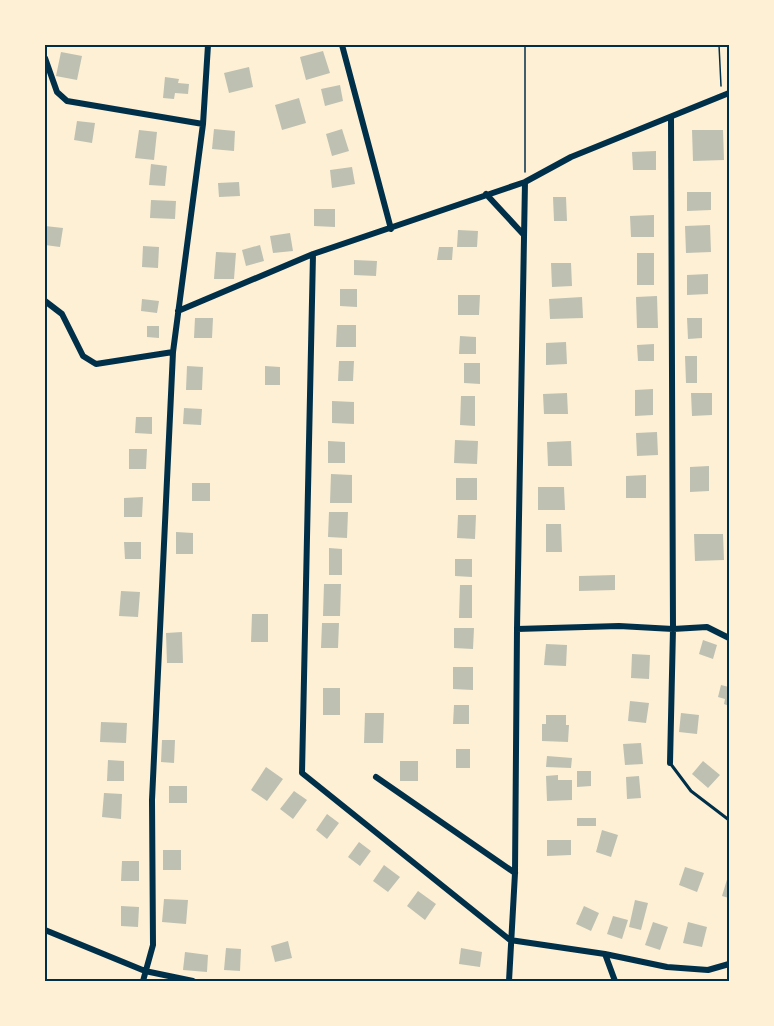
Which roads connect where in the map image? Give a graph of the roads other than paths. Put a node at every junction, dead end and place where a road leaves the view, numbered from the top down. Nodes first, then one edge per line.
1 (208, 45) edge
2 (342, 45) edge
3 (45, 58) edge
4 (729, 93) edge
5 (671, 118) junction
6 (203, 124) junction
7 (525, 182) junction
8 (486, 194) junction
9 (391, 229) junction
10 (523, 234) junction
11 (313, 254) junction
12 (45, 301) edge
13 (178, 311) junction
14 (173, 352) junction
15 (517, 629) junction
16 (673, 629) junction
17 (729, 638) edge
18 (670, 763) joint
19 (376, 777) dead end
20 (729, 820) edge
21 (515, 873) junction
22 (45, 930) edge
23 (510, 939) junction
24 (605, 954) junction
25 (729, 964) edge
26 (145, 971) junction
27 (143, 981) edge
28 (193, 981) edge
29 (509, 981) edge
30 (615, 981) edge

1 - 6 street
2 - 9 street
3 - 6 street
4 - 5 street
5 - 7 street
5 - 16 street
6 - 13 street
7 - 8 street
7 - 10 street
8 - 9 street
8 - 10 street
9 - 11 street
10 - 15 street
11 - 13 street
11 - 23 street
12 - 14 street
13 - 14 street
14 - 26 street
15 - 16 street
15 - 21 street
16 - 17 street
16 - 18 street
18 - 20 lane
19 - 21 street
21 - 23 street
22 - 26 street
23 - 24 street
23 - 29 street
24 - 25 street
24 - 30 street
26 - 27 street
26 - 28 street

